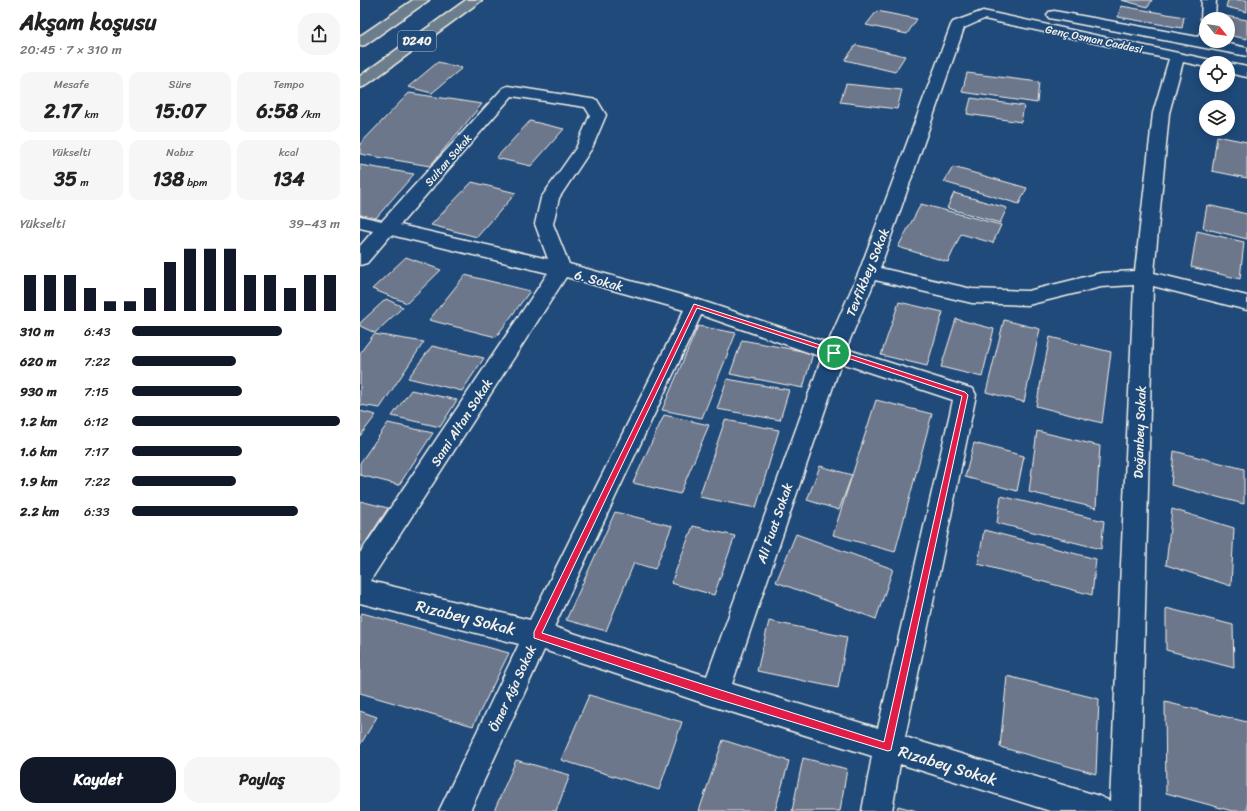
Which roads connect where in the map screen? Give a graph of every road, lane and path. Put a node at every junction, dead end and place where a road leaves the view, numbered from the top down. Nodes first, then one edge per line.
1 (422, 0) edge
2 (475, 0) edge
3 (1209, 0) edge
4 (1028, 11) dead end
5 (1208, 12) edge
6 (1043, 14) dead end
7 (983, 15) junction
8 (1199, 37) edge
9 (360, 42) edge
10 (1235, 48) edge
11 (1247, 52) edge
12 (1177, 57) junction
13 (1199, 62) edge
14 (1235, 69) edge
15 (1247, 72) edge
16 (360, 83) edge
17 (360, 222) edge
18 (387, 228) junction
19 (360, 258) edge
20 (561, 269) junction
21 (870, 272) junction
22 (1144, 277) junction
23 (1247, 303) edge
24 (696, 306) junction
25 (834, 353) junction
26 (360, 575) edge
27 (360, 591) edge
28 (537, 635) junction
29 (714, 693) junction
30 (888, 747) junction
31 (454, 811) edge
32 (877, 811) edge
33 (1099, 811) edge
34 (1125, 811) edge

1 - 9 highway, D240
2 - 16 highway, D240
3 - 5 street
4 - 7 street, Tevfikbey Sokak
6 - 8 street
7 - 12 street, Genç Osman Caddesi
7 - 21 street, Tevfikbey Sokak
10 - 11 street
12 - 13 street, Genç Osman Caddesi
12 - 22 street, Doğanbey Sokak
14 - 15 street
17 - 18 street, 6. Sokak
18 - 19 street
18 - 20 street, 6. Sokak
18 - 20 street, Sultan Sokak
20 - 24 street, 6. Sokak
20 - 26 street, Sami Altan Sokak
21 - 22 street
21 - 25 street, Tevfikbey Sokak
22 - 23 street
22 - 34 street, Doğanbey Sokak
24 - 25 street, 6. Sokak
24 - 28 street, Ömer Ağa Sokak
25 - 29 street, Ali Fuat Sokak
25 - 30 street
27 - 28 street, Rızabey Sokak
28 - 29 street, Rızabey Sokak
28 - 31 street, Ömer Ağa Sokak
29 - 30 street, Rızabey Sokak
30 - 32 street
30 - 33 street, Rızabey Sokak

